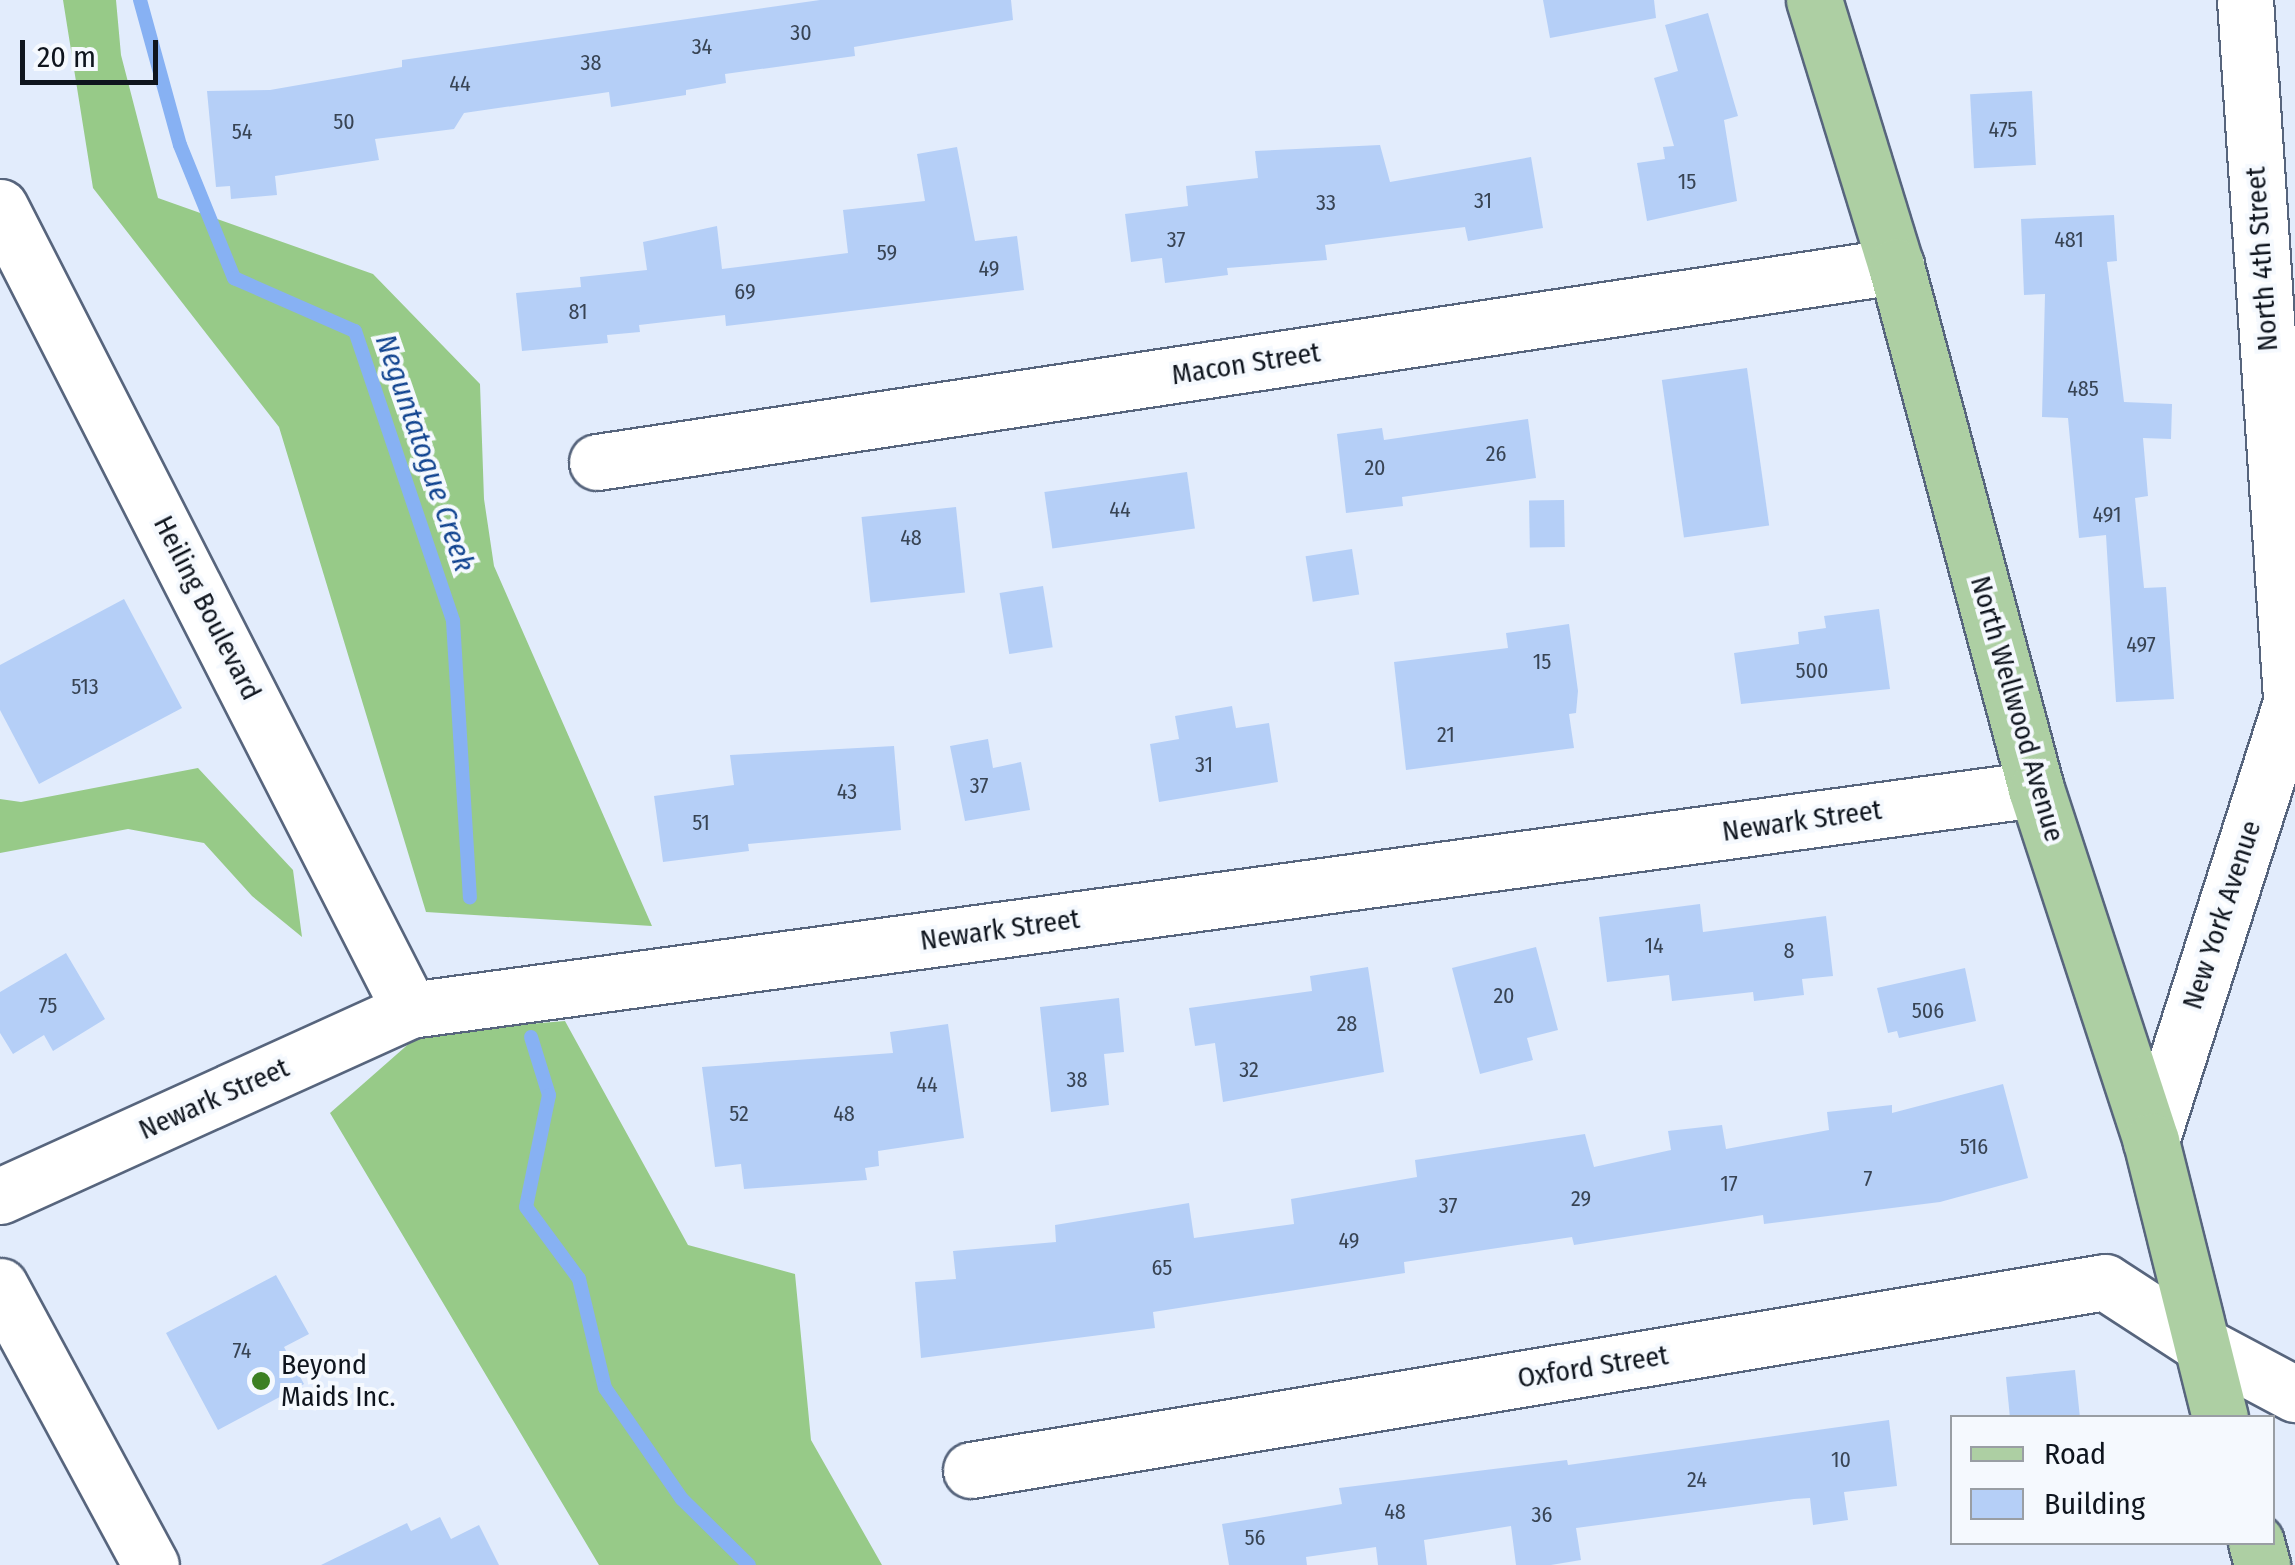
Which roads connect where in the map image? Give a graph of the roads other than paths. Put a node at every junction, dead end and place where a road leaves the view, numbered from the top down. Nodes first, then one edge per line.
1 (1814, 0) edge
2 (2245, 0) edge
3 (0, 208) edge
4 (1896, 266) junction
5 (20, 292) edge
6 (597, 462) dead end
7 (2293, 694) edge
8 (2036, 789) junction
9 (410, 1010) junction
10 (2151, 1141) junction
11 (0, 1196) edge
12 (0, 1286) edge
13 (2199, 1344) junction
14 (2295, 1394) edge
15 (2219, 1415) edge
16 (970, 1470) dead end
17 (151, 1565) edge

1 - 4 main road, North Wellwood Avenue
2 - 7 street, North 4th Street
3 - 5 street, Heiling Boulevard
4 - 6 street, Macon Street
4 - 8 main road, North Wellwood Avenue
5 - 9 street, Heiling Boulevard
7 - 10 street, New York Avenue
8 - 9 street, Newark Street
8 - 10 main road, North Wellwood Avenue
9 - 11 street, Newark Street
10 - 13 main road, North Wellwood Avenue
12 - 17 street
13 - 14 street, Oxford Street
13 - 15 main road, North Wellwood Avenue
13 - 16 street, Oxford Street

